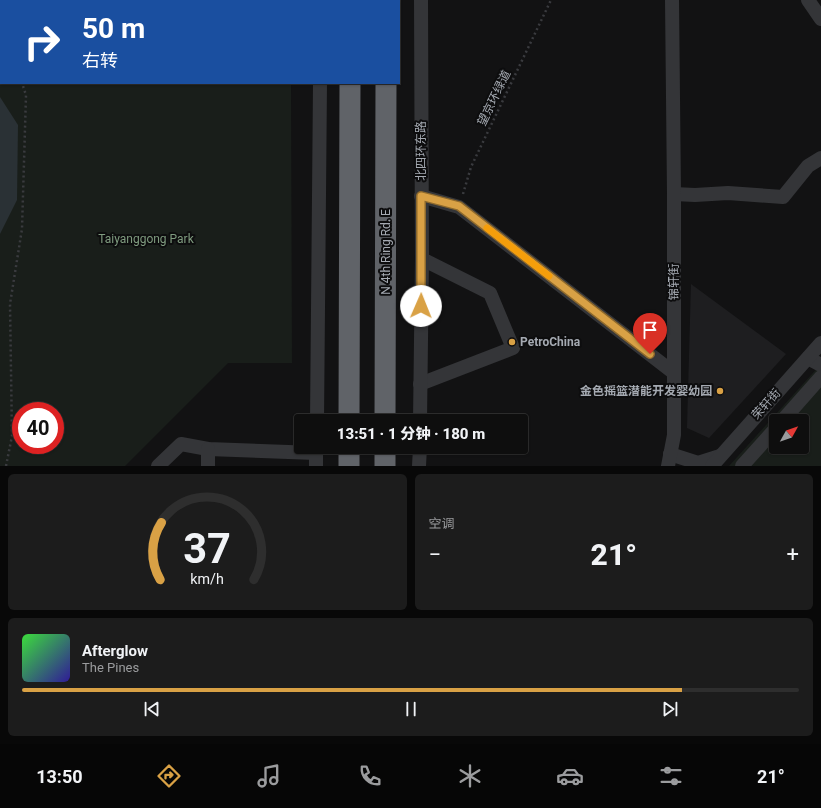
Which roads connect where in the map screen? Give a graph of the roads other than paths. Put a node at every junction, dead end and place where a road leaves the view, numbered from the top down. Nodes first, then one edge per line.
1 (420, 0) edge
2 (672, 0) edge
3 (808, 0) edge
4 (821, 19) edge
5 (320, 84) edge
6 (350, 84) edge
7 (386, 84) edge
8 (821, 158) edge
9 (674, 194) junction
10 (421, 196) junction
11 (422, 260) junction
12 (821, 343) edge
13 (808, 358) junction
14 (821, 365) edge
15 (674, 373) junction
16 (821, 377) edge
17 (420, 384) junction
18 (317, 414) edge
19 (349, 414) edge
20 (385, 414) edge
21 (420, 414) edge
22 (788, 414) edge
23 (769, 436) edge
24 (208, 449) junction
25 (349, 454) edge
26 (385, 454) edge
27 (420, 454) edge
28 (316, 455) edge
29 (669, 460) edge
30 (716, 461) edge
31 (158, 466) edge
32 (208, 466) edge
33 (349, 466) edge
34 (385, 466) edge
35 (420, 466) edge
36 (742, 466) edge

1 - 10 street, 北四环东路
2 - 9 street, 锦轩街
3 - 4 street
5 - 18 street
6 - 19 highway
7 - 20 highway, N 4th Ring Rd. E
8 - 9 street
9 - 15 street, 锦轩街
10 - 11 street, 北四环东路
10 - 15 street
11 - 17 street, 北四环东路
11 - 17 street
12 - 13 street, 荣轩街
13 - 14 street
13 - 30 street, 荣轩街
15 - 29 street, 锦轩街
16 - 22 street
17 - 21 street, 北四环东路
23 - 36 street
24 - 28 street
24 - 31 street
24 - 32 street
25 - 33 highway
26 - 34 highway
27 - 35 street
29 - 30 street

